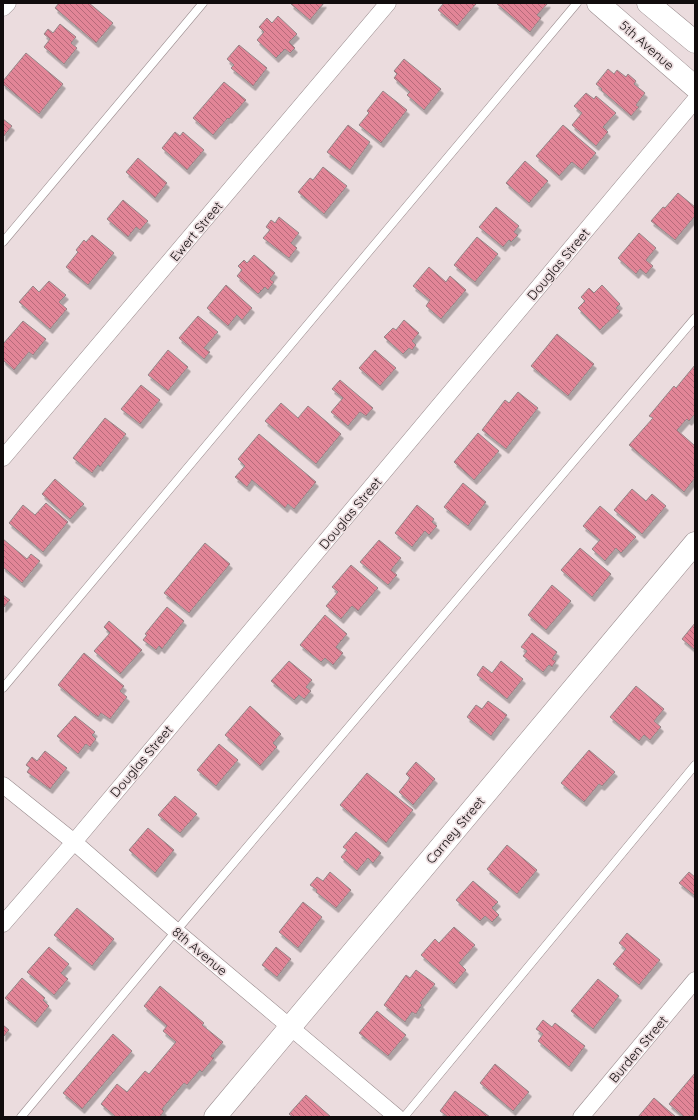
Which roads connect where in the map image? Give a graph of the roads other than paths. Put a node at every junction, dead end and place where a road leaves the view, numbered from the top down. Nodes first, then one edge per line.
1 (8, 3) edge
2 (203, 3) edge
3 (388, 3) edge
4 (577, 3) edge
5 (598, 3) edge
6 (648, 3) edge
7 (3, 8) edge
8 (695, 42) edge
9 (695, 87) edge
10 (695, 100) edge
11 (3, 242) edge
12 (695, 318) edge
13 (3, 458) edge
14 (695, 543) edge
15 (3, 688) edge
16 (695, 765) edge
17 (3, 785) edge
18 (74, 842) junction
19 (3, 924) edge
20 (176, 931) junction
21 (695, 980) edge
22 (290, 1026) junction
23 (21, 1117) edge
24 (215, 1117) edge
25 (397, 1117) edge
26 (404, 1117) edge
27 (581, 1117) edge

1 - 7 street
2 - 11 lane
3 - 13 street, Ewert Street
4 - 15 lane
5 - 9 street, 5th Avenue
6 - 8 street
10 - 18 street, Douglas Street
12 - 20 lane
14 - 22 street, Carney Street
16 - 26 lane
17 - 18 street, 8th Avenue
18 - 19 street, Douglas Street
18 - 20 street, 8th Avenue
20 - 22 street, 8th Avenue
20 - 23 lane
21 - 27 street, Burden Street
22 - 24 street, Carney Street
22 - 25 street, 8th Avenue

